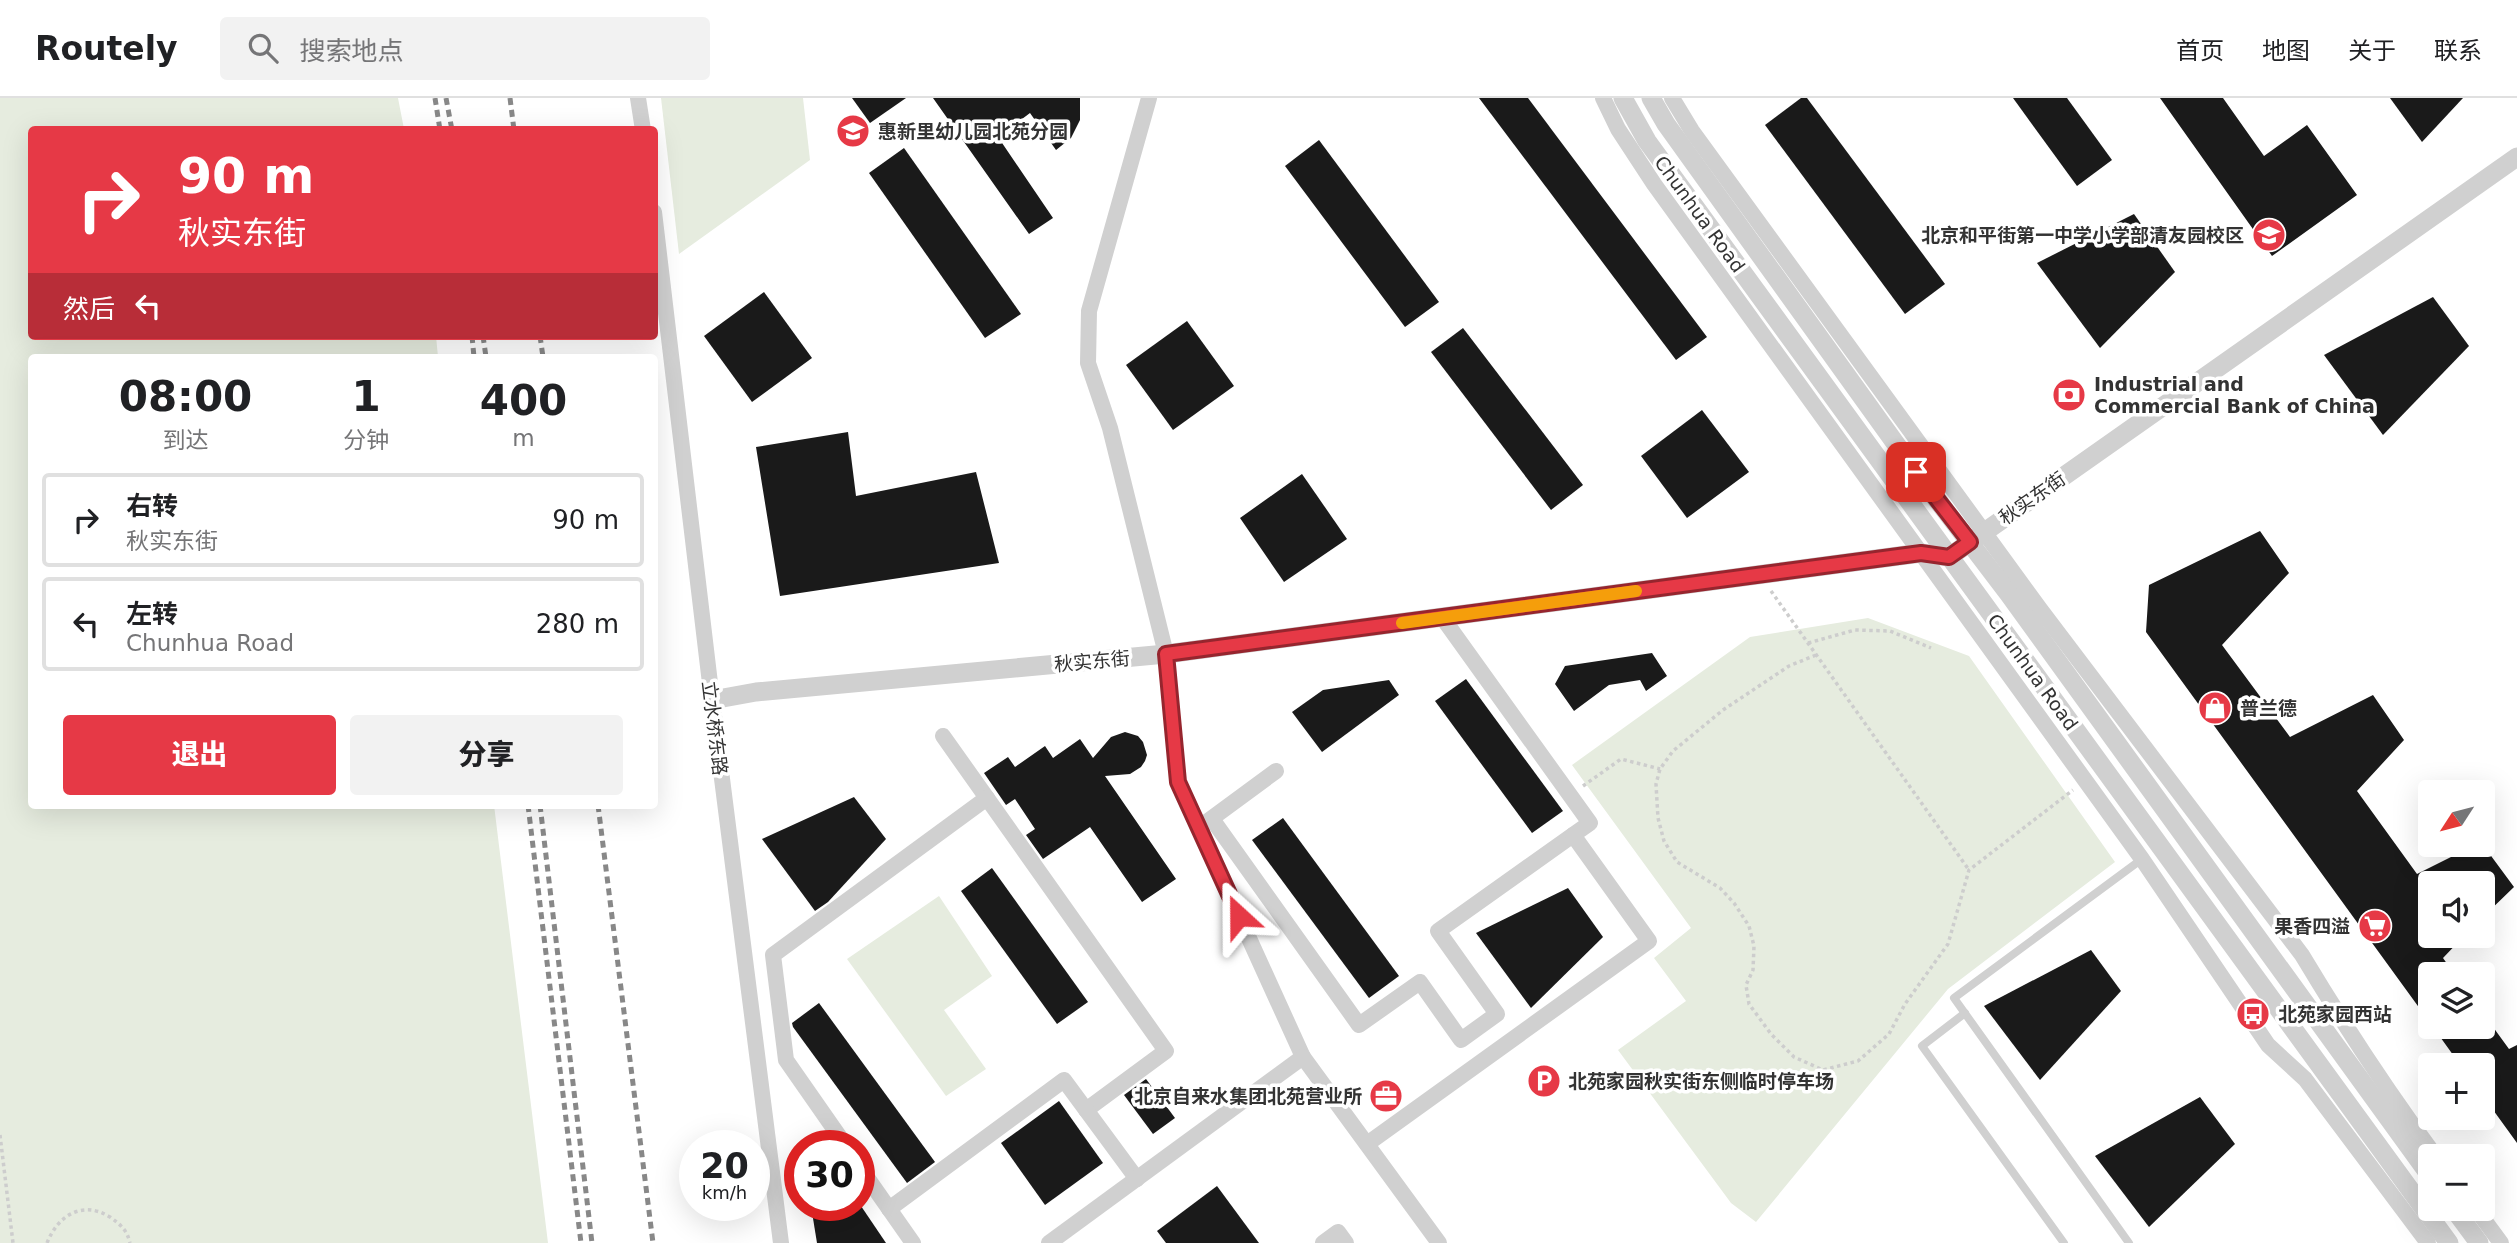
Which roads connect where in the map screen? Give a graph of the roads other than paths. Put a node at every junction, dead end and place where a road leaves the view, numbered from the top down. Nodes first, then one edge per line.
1 (638, 98) edge
2 (1149, 98) edge
3 (1603, 98) edge
4 (1623, 98) edge
5 (1651, 98) edge
6 (1672, 98) edge
7 (642, 126) edge
8 (2517, 157) edge
9 (658, 246) edge
10 (1977, 537) junction
11 (1921, 553) junction
12 (1949, 557) junction
13 (1442, 617) junction
14 (1166, 654) junction
15 (712, 700) junction
16 (943, 736) dead end
17 (1276, 771) dead end
18 (987, 798) junction
19 (1205, 823) junction
20 (1573, 835) junction
21 (2142, 859) junction
22 (1965, 1013) junction
23 (1303, 1057) junction
24 (1086, 1110) junction
25 (835, 1130) edge
26 (1367, 1144) junction
27 (2426, 1144) edge
28 (2418, 1159) edge
29 (1137, 1179) junction
30 (875, 1189) edge
31 (889, 1209) junction
32 (2463, 1221) edge
33 (2485, 1221) edge
34 (1059, 1240) edge
35 (781, 1243) edge
36 (913, 1243) edge
37 (1323, 1243) edge
38 (1346, 1243) edge
39 (1439, 1243) edge
40 (2064, 1243) edge
41 (2129, 1243) edge
42 (2428, 1243) edge
43 (2449, 1243) edge
44 (2479, 1243) edge
45 (2501, 1243) edge

1 - 7 street
2 - 14 street
3 - 11 street
4 - 12 street, Chunhua Road
5 - 10 street, Chunhua Road
6 - 10 street
8 - 10 street, 秋实东街
9 - 15 street, 立水桥东路
10 - 12 street, 秋实东街
10 - 27 street
10 - 28 street, Chunhua Road
11 - 12 street, 秋实东街
11 - 13 street, 秋实东街
11 - 21 street
12 - 43 street, Chunhua Road
13 - 14 street, 秋实东街
13 - 20 street
14 - 15 street, 秋实东街
14 - 19 street
15 - 35 street, 立水桥东路
16 - 18 street
17 - 19 street
18 - 24 street
18 - 25 street
19 - 20 street
19 - 23 street
20 - 26 street
21 - 22 lane
21 - 42 street
22 - 40 lane
22 - 41 lane
23 - 26 street
23 - 29 street
24 - 29 street
24 - 31 street
26 - 39 street
29 - 34 street
30 - 31 street
31 - 36 street
32 - 44 street
33 - 45 street
37 - 38 street

